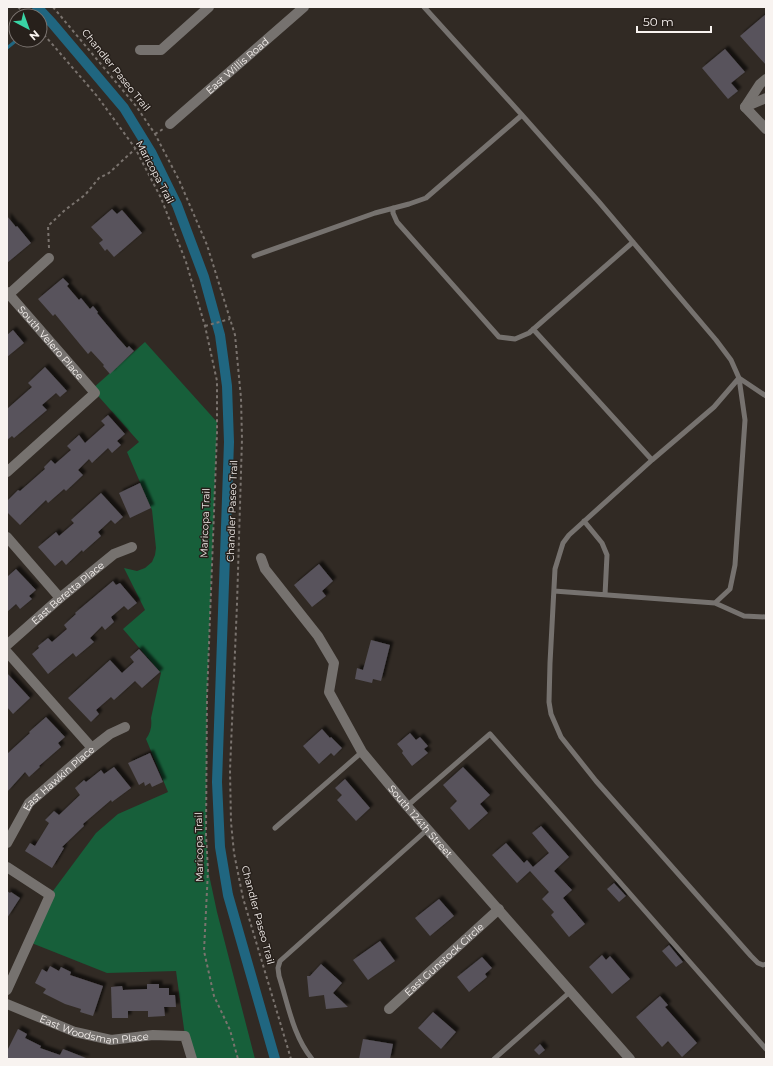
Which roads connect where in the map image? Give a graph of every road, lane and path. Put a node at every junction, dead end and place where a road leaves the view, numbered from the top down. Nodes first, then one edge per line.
1 (53, 7) edge
2 (209, 7) edge
3 (304, 7) edge
4 (424, 7) edge
5 (48, 39) edge
6 (140, 50) dead end
7 (766, 79) edge
8 (766, 98) edge
9 (745, 107) junction
10 (522, 115) junction
11 (170, 124) dead end
12 (766, 129) edge
13 (136, 149) junction
14 (393, 208) junction
15 (633, 242) junction
16 (254, 256) dead end
17 (49, 258) joint
18 (8, 294) edge
19 (230, 319) junction
20 (205, 326) junction
21 (533, 329) junction
22 (739, 378) junction
23 (766, 396) edge
24 (652, 460) junction
25 (7, 472) edge
26 (584, 521) junction
27 (7, 537) edge
28 (132, 547) dead end
29 (261, 558) dead end
30 (554, 591) junction
31 (605, 595) junction
32 (60, 598) junction
33 (715, 603) junction
34 (766, 617) edge
35 (7, 644) edge
36 (7, 652) edge
37 (125, 727) dead end
38 (92, 748) junction
39 (362, 752) junction
40 (407, 806) junction
41 (275, 828) dead end
42 (428, 829) junction
43 (7, 843) edge
44 (7, 867) edge
45 (499, 909) junction
46 (766, 964) edge
47 (7, 990) edge
48 (571, 991) junction
49 (7, 1004) edge
50 (389, 1009) dead end
51 (766, 1049) edge
52 (192, 1059) edge
53 (238, 1059) edge
54 (291, 1059) edge
55 (312, 1059) edge
56 (494, 1059) edge
57 (630, 1059) edge

1 - 19 path, Chandler Paseo Trail
2 - 6 street
3 - 11 street, East Willis Road
4 - 10 lane
5 - 13 path, Maricopa Trail
7 - 9 street
8 - 9 street
9 - 12 street
10 - 14 lane
10 - 15 lane
13 - 17 path
13 - 20 path, Maricopa Trail
14 - 16 lane
14 - 21 lane
15 - 21 lane
15 - 22 lane
17 - 18 street
18 - 25 street, South Velero Place
19 - 20 path
19 - 54 path, Chandler Paseo Trail
20 - 53 path, Maricopa Trail
21 - 24 lane
22 - 23 lane
22 - 24 lane
22 - 33 lane
24 - 26 lane
26 - 30 lane
26 - 31 lane
27 - 32 street
28 - 32 street, East Beretta Place
29 - 39 street, South 124th Street
30 - 31 lane
30 - 46 lane
31 - 33 lane
32 - 35 street, East Beretta Place
33 - 34 lane
36 - 38 street
37 - 38 street, East Hawkin Place
38 - 43 street, East Hawkin Place
39 - 40 street, South 124th Street
39 - 41 lane
40 - 42 street, South 124th Street
40 - 51 lane
42 - 45 street, South 124th Street
42 - 55 lane
44 - 47 street
45 - 48 street, South 124th Street
45 - 50 street, East Gunstock Circle
48 - 56 lane
48 - 57 street, South 124th Street
49 - 52 street, East Woodsman Place

